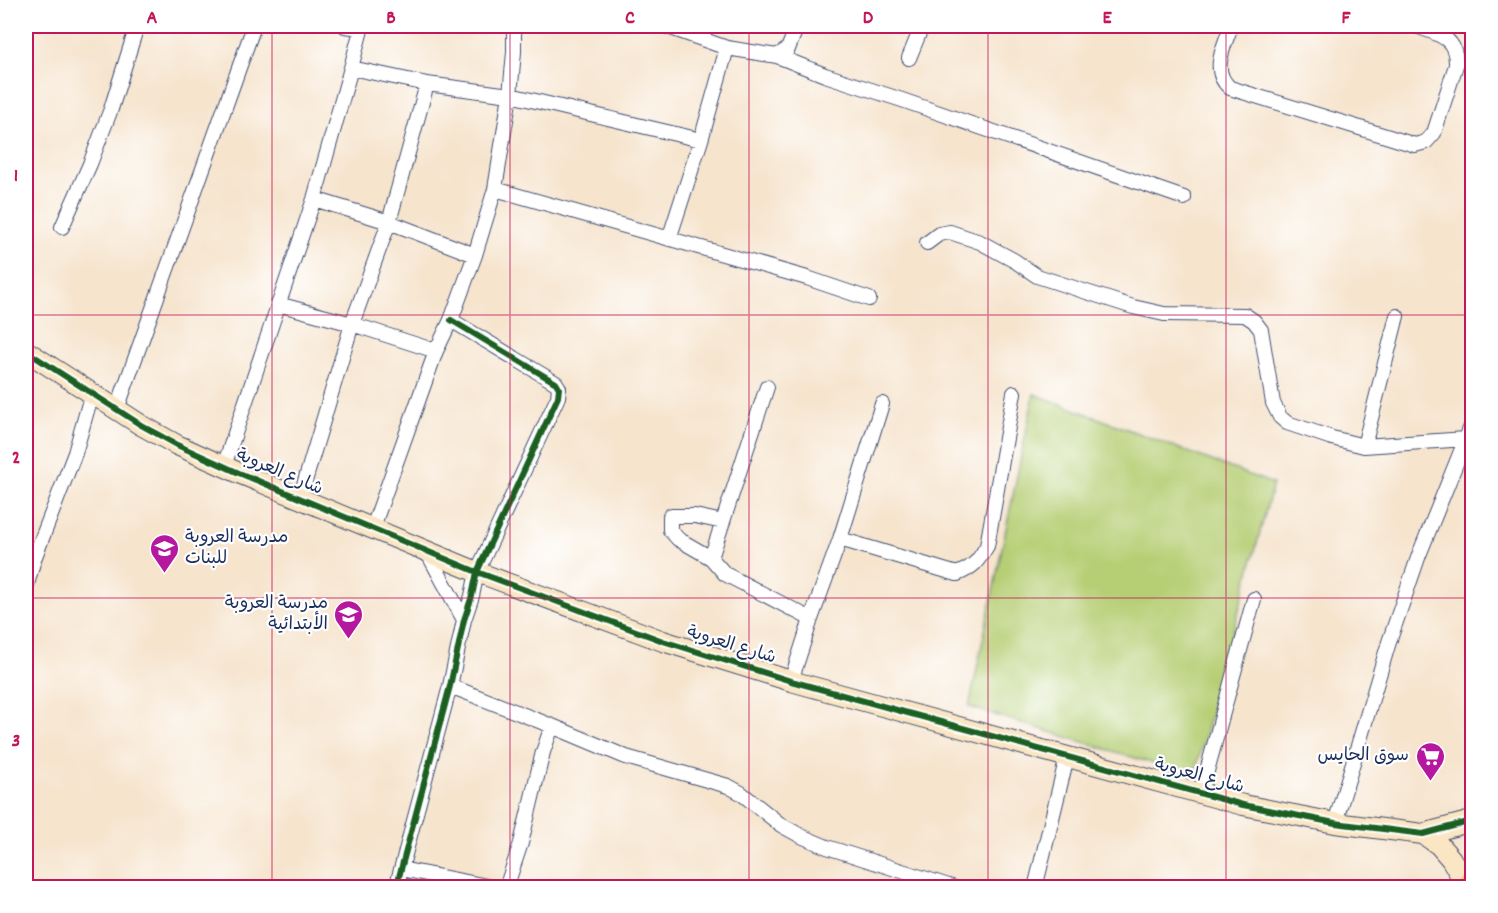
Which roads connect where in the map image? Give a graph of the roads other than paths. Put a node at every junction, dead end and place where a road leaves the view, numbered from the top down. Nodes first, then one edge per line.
1 (137, 26) edge
2 (254, 26) edge
3 (345, 26) edge
4 (514, 26) edge
5 (664, 26) edge
6 (797, 26) edge
7 (922, 26) edge
8 (1231, 26) edge
9 (1416, 26) edge
10 (361, 27) edge
11 (727, 48) junction
12 (777, 56) junction
13 (909, 58) dead end
14 (351, 68) junction
15 (427, 84) junction
16 (510, 95) junction
17 (701, 140) junction
18 (495, 189) junction
19 (1184, 198) dead end
20 (314, 199) junction
21 (389, 222) junction
22 (62, 227) dead end
23 (669, 239) junction
24 (927, 243) dead end
25 (475, 255) junction
26 (869, 299) dead end
27 (278, 304) junction
28 (1397, 316) dead end
29 (452, 320) junction
30 (352, 324) junction
31 (26, 351) edge
32 (436, 351) junction
33 (767, 387) dead end
34 (92, 393) junction
35 (1014, 393) dead end
36 (882, 404) dead end
37 (117, 409) junction
38 (1473, 424) edge
39 (1469, 440) edge
40 (1364, 446) junction
41 (224, 466) junction
42 (300, 498) junction
43 (723, 522) junction
44 (373, 527) junction
45 (840, 539) junction
46 (426, 550) junction
47 (30, 558) edge
48 (711, 558) junction
49 (477, 572) junction
50 (26, 588) edge
51 (1254, 599) dead end
52 (811, 619) junction
53 (464, 620) junction
54 (791, 681) junction
55 (450, 687) junction
56 (552, 726) junction
57 (1067, 757) junction
58 (1200, 793) junction
59 (1473, 821) edge
60 (1335, 823) junction
61 (1423, 834) junction
62 (401, 869) junction
63 (1473, 879) edge
64 (396, 888) edge
65 (497, 888) edge
66 (506, 888) edge
67 (955, 888) edge
68 (1035, 888) edge
69 (1469, 888) edge

1 - 22 street
2 - 37 street
3 - 10 street
4 - 16 street
5 - 11 street
6 - 12 street
7 - 13 street
8 - 9 street
10 - 14 street
11 - 12 street
11 - 17 street
12 - 19 street
14 - 15 street
14 - 20 street
15 - 16 street
15 - 21 street
16 - 17 street
16 - 18 street
17 - 23 street
18 - 23 street
18 - 25 street
20 - 21 street
20 - 27 street
21 - 25 street
21 - 30 street
23 - 26 street
24 - 40 street
25 - 29 street
27 - 30 street
27 - 41 street
28 - 40 street
29 - 32 street
29 - 49 street
30 - 32 street
30 - 42 street
31 - 34 street, شارع العروبة
32 - 44 street
33 - 43 street
34 - 37 street, شارع العروبة
34 - 47 street
35 - 45 street
36 - 45 street
37 - 41 street, شارع العروبة
38 - 39 street
39 - 40 street
39 - 60 street
41 - 42 street, شارع العروبة
42 - 44 street, شارع العروبة
43 - 48 street
43 - 48 street
44 - 46 street, شارع العروبة
45 - 52 street
46 - 49 street, شارع العروبة
46 - 53 street
47 - 50 street
48 - 52 street
49 - 53 street
49 - 54 street, شارع العروبة
51 - 58 street
52 - 54 street
53 - 55 street
54 - 57 street, شارع العروبة
55 - 56 street
55 - 62 street
56 - 66 street
56 - 67 street
57 - 58 street, شارع العروبة
57 - 68 street
58 - 60 street, شارع العروبة
59 - 61 street, شارع العروبة
60 - 61 street, شارع العروبة
61 - 69 street
62 - 64 street
62 - 65 street
63 - 69 main road

